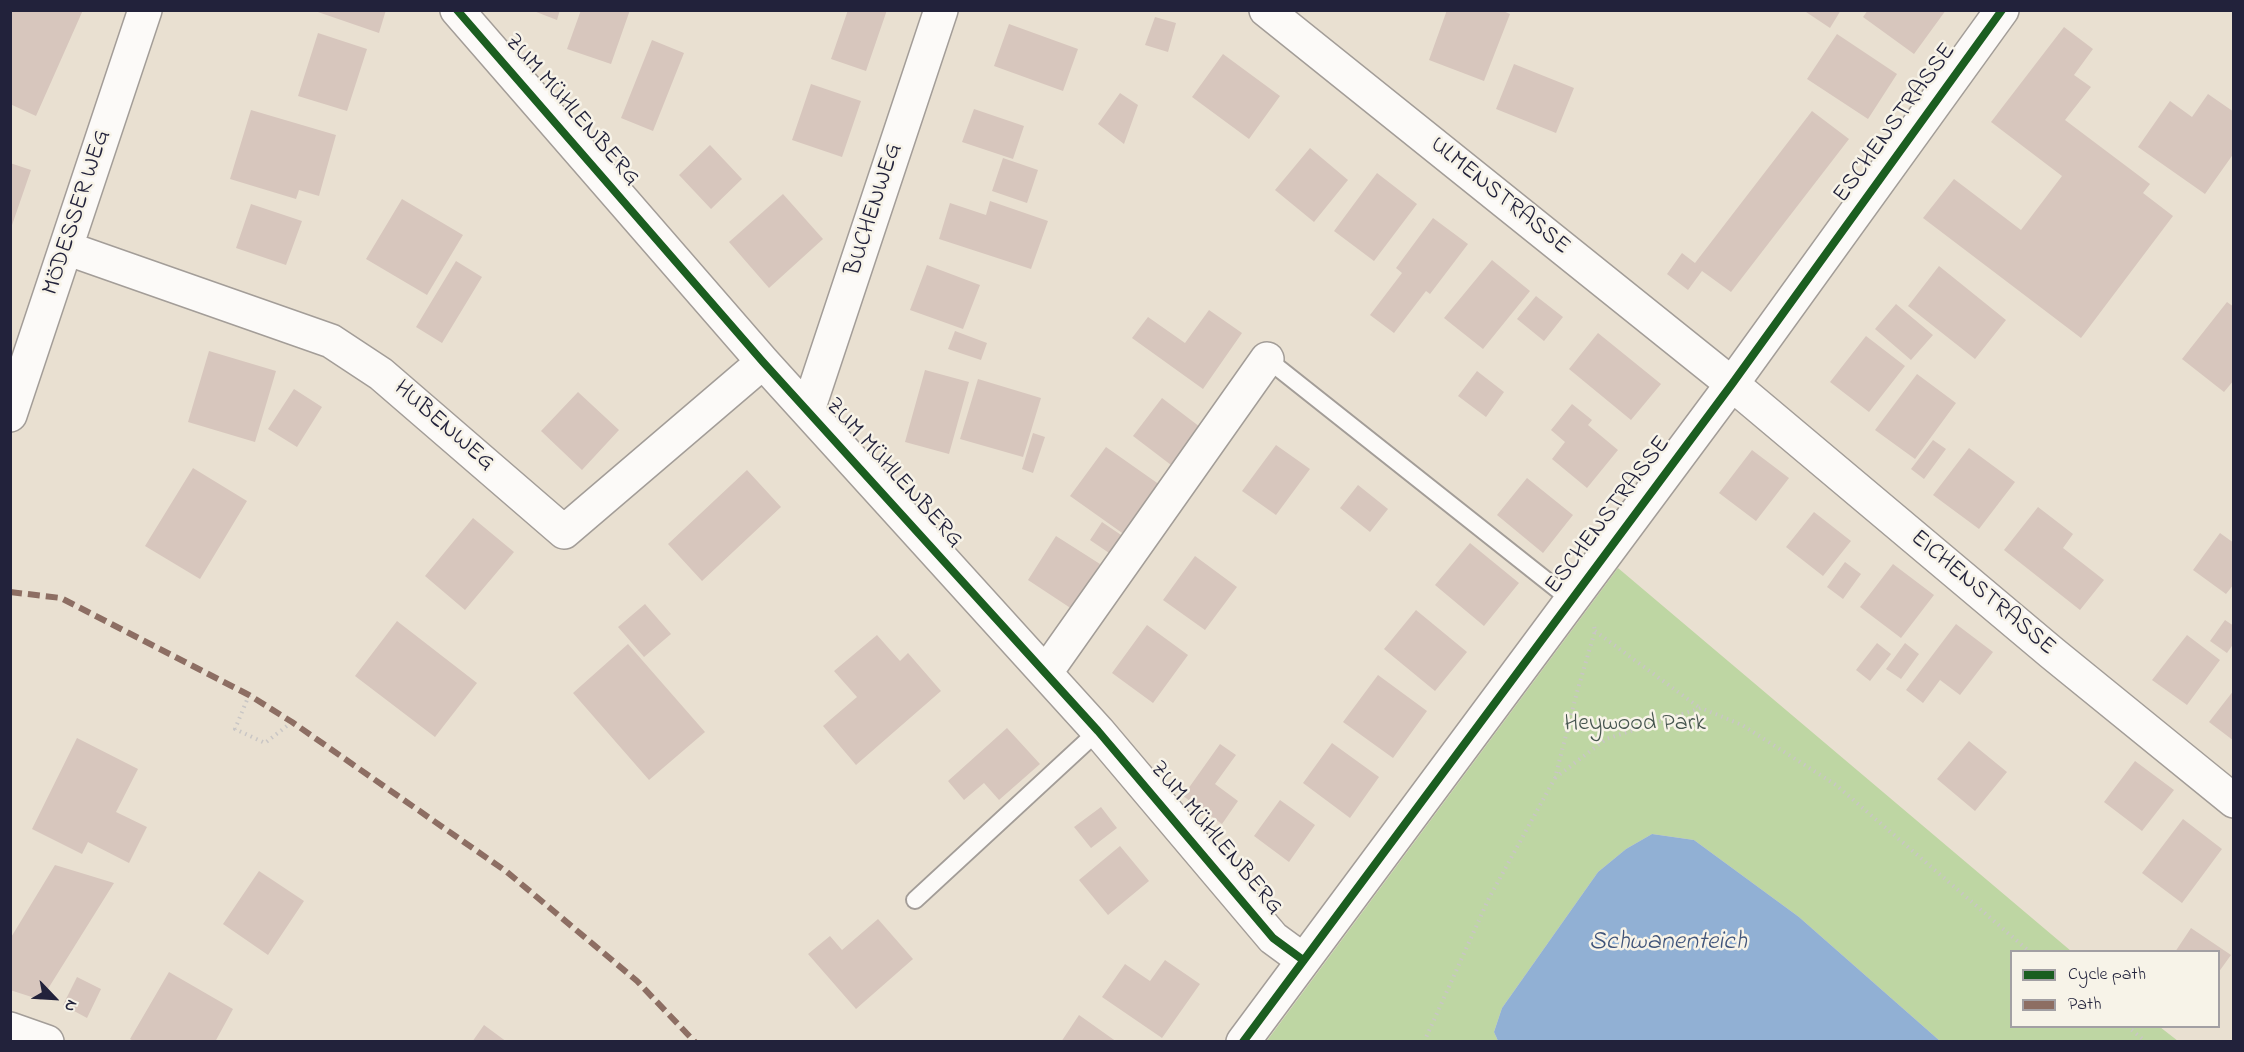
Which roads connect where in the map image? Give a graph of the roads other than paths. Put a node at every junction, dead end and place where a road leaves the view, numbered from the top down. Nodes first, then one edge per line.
1 (145, 10) edge
2 (457, 10) edge
3 (941, 10) edge
4 (1266, 10) edge
5 (2002, 10) edge
6 (66, 248) junction
7 (1267, 359) joint
8 (763, 362) junction
9 (1732, 384) junction
10 (808, 410) junction
11 (10, 415) edge
12 (1570, 600) junction
13 (1046, 672) junction
14 (1098, 731) junction
15 (2234, 801) edge
16 (915, 900) dead end
17 (1303, 960) junction
18 (10, 1029) edge
19 (46, 1041) edge
20 (1243, 1041) edge

1 - 6 street, MÖDESSER WEG
2 - 8 street, ZUM MÜHLENBERG
3 - 10 street, BUCHENWEG
4 - 9 street, ULMENSTRASSE
5 - 9 street, ESCHENSTRASSE
6 - 8 street, HUBENWEG
6 - 11 street, MÖDESSER WEG
7 - 12 lane
7 - 13 street
8 - 10 street, ZUM MÜHLENBERG
9 - 12 street, ESCHENSTRASSE
9 - 15 street, EICHENSTRASSE
10 - 13 street, ZUM MÜHLENBERG
12 - 17 street, ESCHENSTRASSE
13 - 14 street, ZUM MÜHLENBERG
14 - 16 lane
14 - 17 street, ZUM MÜHLENBERG
17 - 20 street, ESCHENSTRASSE
18 - 19 street

